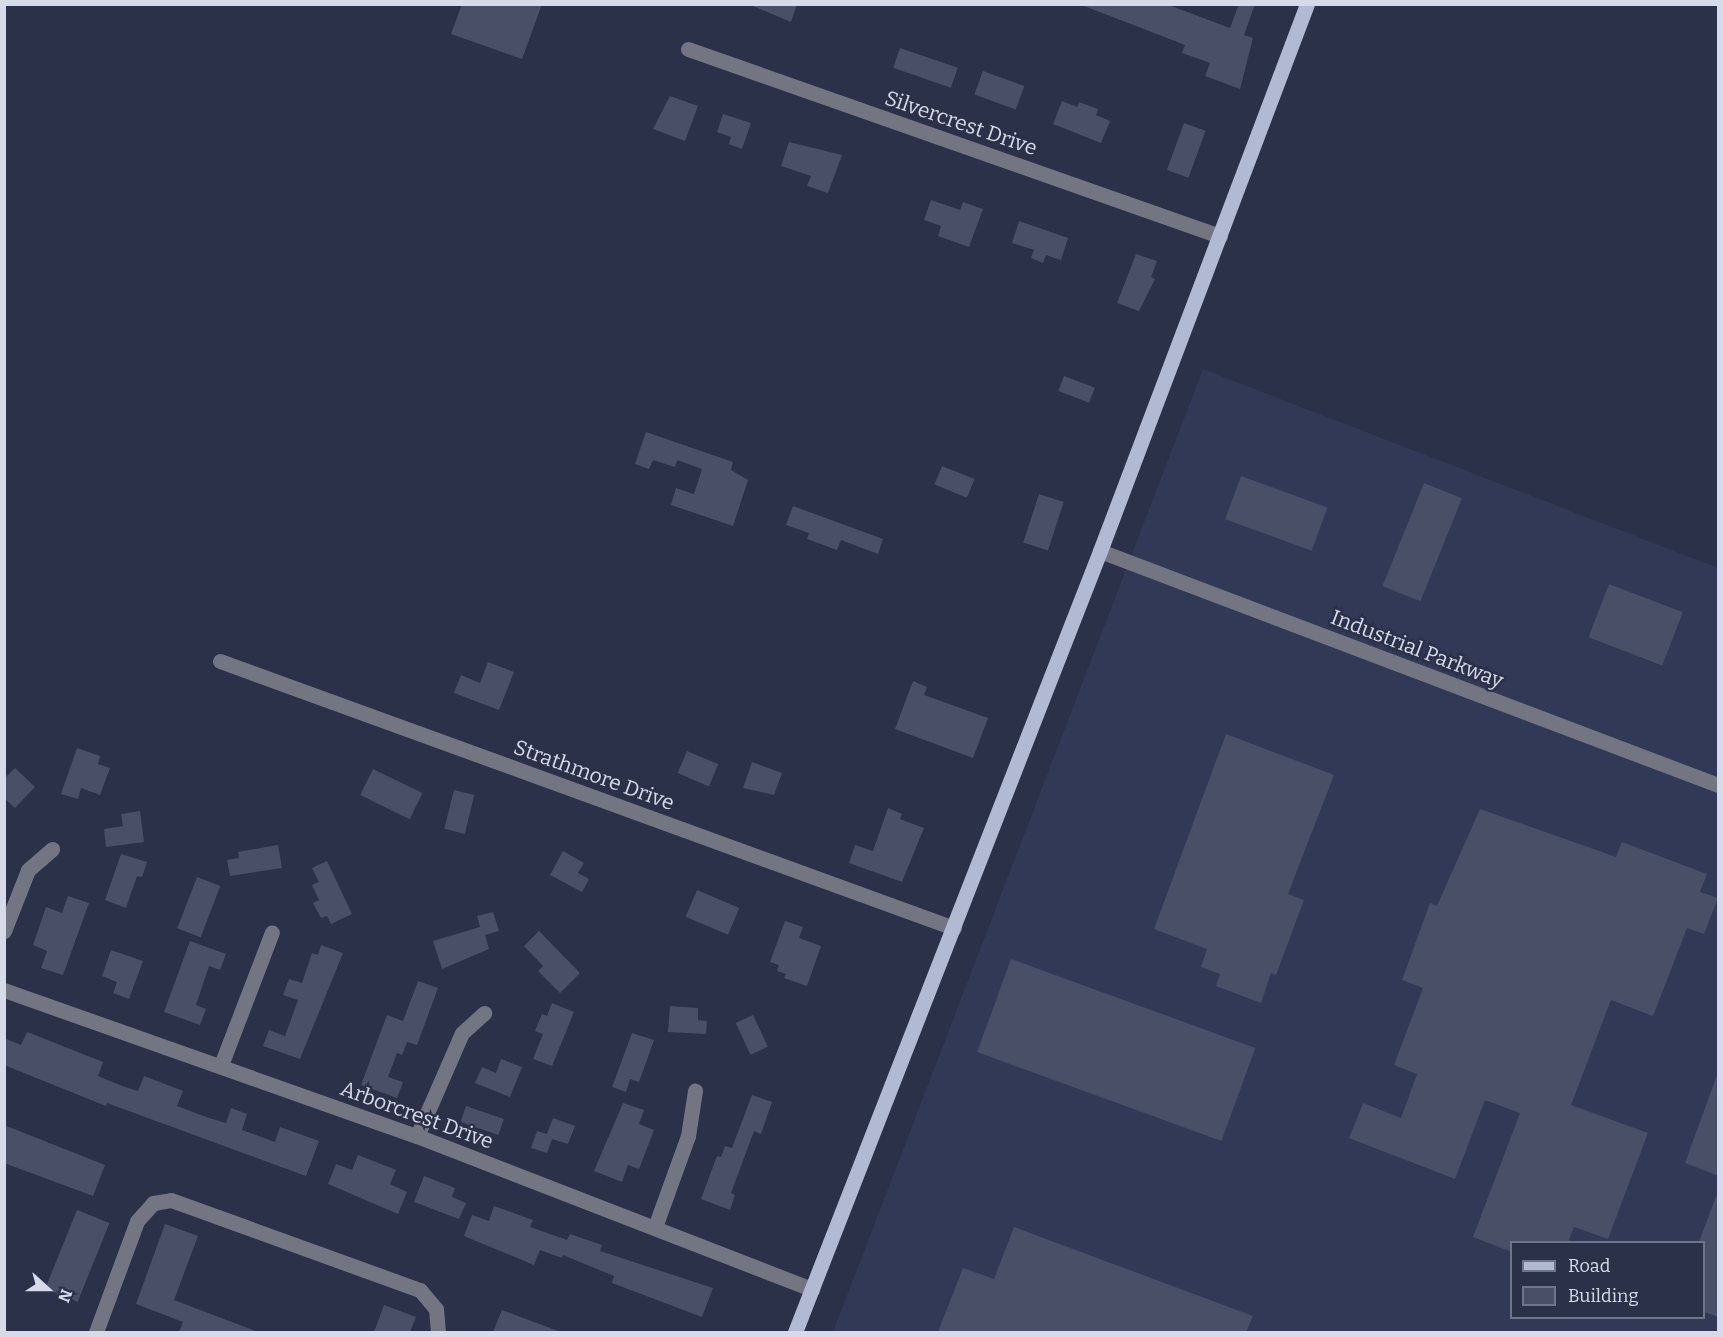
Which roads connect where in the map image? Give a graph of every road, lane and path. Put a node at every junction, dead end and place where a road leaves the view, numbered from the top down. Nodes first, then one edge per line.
1 (1307, 4) edge
2 (688, 49) dead end
3 (1220, 236) junction
4 (1100, 551) junction
5 (220, 661) dead end
6 (1719, 785) edge
7 (52, 849) dead end
8 (954, 928) junction
9 (4, 931) edge
10 (272, 932) dead end
11 (4, 990) edge
12 (484, 1013) dead end
13 (221, 1065) junction
14 (695, 1091) dead end
15 (417, 1136) junction
16 (655, 1227) junction
17 (812, 1289) junction
18 (96, 1332) edge
19 (438, 1332) edge
20 (795, 1332) edge

1 - 3 main road
2 - 3 street, Silvercrest Drive
3 - 4 main road
4 - 6 street, Industrial Parkway
4 - 8 main road
5 - 8 street, Strathmore Drive
7 - 9 street
8 - 17 main road
10 - 13 street
11 - 13 street, Arborcrest Drive
12 - 15 street
13 - 15 street, Arborcrest Drive
14 - 16 street
15 - 16 street, Arborcrest Drive
16 - 17 street, Arborcrest Drive
17 - 20 main road
18 - 19 street

